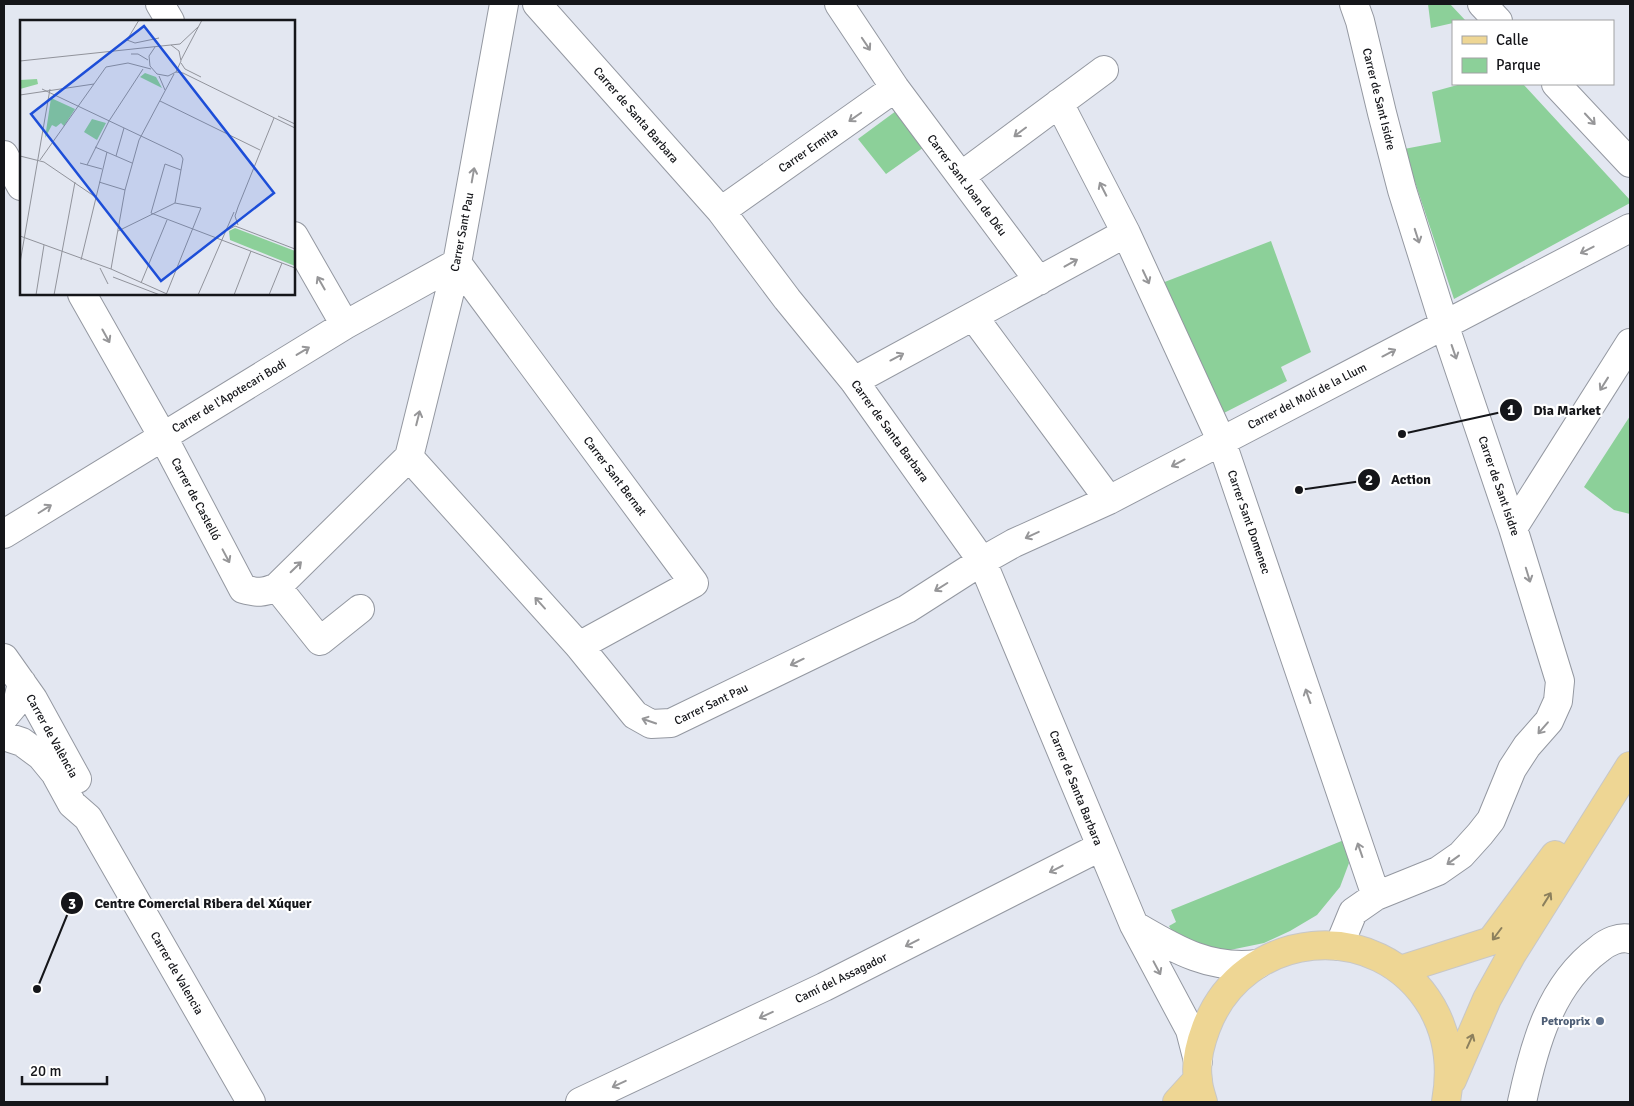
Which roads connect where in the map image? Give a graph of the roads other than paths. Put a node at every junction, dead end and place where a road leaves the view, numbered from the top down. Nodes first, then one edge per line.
1 (160, 4) edge
2 (504, 4) edge
3 (537, 4) edge
4 (839, 4) edge
5 (1354, 4) edge
6 (1482, 4) edge
7 (169, 20) edge
8 (1497, 20) edge
9 (1104, 70) dead end
10 (1557, 85) edge
11 (895, 88) junction
12 (1059, 103) junction
13 (4, 155) edge
14 (1630, 163) edge
15 (961, 176) junction
16 (20, 184) edge
17 (721, 212) junction
18 (1630, 228) edge
19 (1126, 233) junction
20 (295, 238) edge
21 (457, 263) junction
22 (1039, 281) junction
23 (83, 295) edge
24 (973, 316) junction
25 (1444, 324) junction
26 (345, 325) junction
27 (1630, 343) edge
28 (854, 381) junction
29 (163, 437) junction
30 (1221, 440) junction
31 (409, 458) junction
32 (1110, 500) junction
33 (1513, 528) junction
34 (4, 534) edge
35 (982, 561) junction
36 (266, 590) junction
37 (360, 609) dead end
38 (578, 646) junction
39 (4, 658) edge
40 (22, 684) junction
41 (4, 717) edge
42 (4, 736) edge
43 (1630, 754) edge
44 (1630, 766) edge
45 (88, 818) junction
46 (1100, 847) junction
47 (1376, 896) junction
48 (1134, 925) junction
49 (1630, 939) edge
50 (1339, 946) junction
51 (1258, 964) junction
52 (1400, 970) junction
53 (1199, 1081) edge
54 (1448, 1094) edge
55 (251, 1102) edge
56 (580, 1102) edge
57 (1177, 1102) edge
58 (1522, 1102) edge

1 - 7 street
21 -> 2 street, Carrer Sant Pau
3 - 17 street, Carrer de Santa Barbara
4 -> 11 street, Carrer Sant Joan de Déu
5 -> 25 street, Carrer de Sant Isidre
6 - 8 street
9 - 12 street
10 -> 14 street
11 - 15 street, Carrer Sant Joan de Déu
11 -> 17 street, Carrer Ermita
12 -> 15 street
19 -> 12 street, Carrer Sant Domenec
13 - 16 street
15 - 22 street, Carrer Sant Joan de Déu
17 - 28 street, Carrer de Santa Barbara
18 -> 25 street, Carrer del Molí de la Llum
22 -> 19 street
19 -> 30 street, Carrer Sant Domenec
26 -> 20 street
21 - 26 street, Carrer de l'Apotecari Bodí
31 -> 21 street, Carrer Sant Pau
21 - 38 street, Carrer Sant Bernat
22 - 24 street
23 -> 29 street, Carrer de Castelló
28 -> 24 street
24 - 32 street
30 -> 25 street, Carrer del Molí de la Llum
25 -> 33 street, Carrer de Sant Isidre
29 -> 26 street, Carrer de l'Apotecari Bodí
27 -> 33 street
28 - 35 street, Carrer de Santa Barbara
34 -> 29 street, Carrer de l'Apotecari Bodí
29 -> 36 street, Carrer de Castelló
30 -> 32 street, Carrer del Molí de la Llum
47 -> 30 street, Carrer Sant Domenec
36 -> 31 street
38 -> 31 street, Carrer Sant Pau
32 -> 35 street, Carrer del Molí de la Llum
33 -> 47 street, Carrer de Sant Isidre
35 -> 38 street, Carrer Sant Pau
35 - 46 street, Carrer de Santa Barbara
36 - 37 street
39 - 40 street, Carrer de València
40 - 41 street
40 - 45 street, Carrer de València
42 - 45 street
43 -> 52 main road
54 -> 44 main road
45 - 55 street, Carrer de Valencia
46 - 48 street, Carrer de Santa Barbara
46 -> 56 street, Camí del Assagador
47 - 50 street
48 - 51 street
48 -> 53 street, Carrer de Santa Barbara
49 - 58 street
50 - 51 main road
50 - 52 main road
51 - 53 main road
52 - 54 main road
53 - 57 main road

